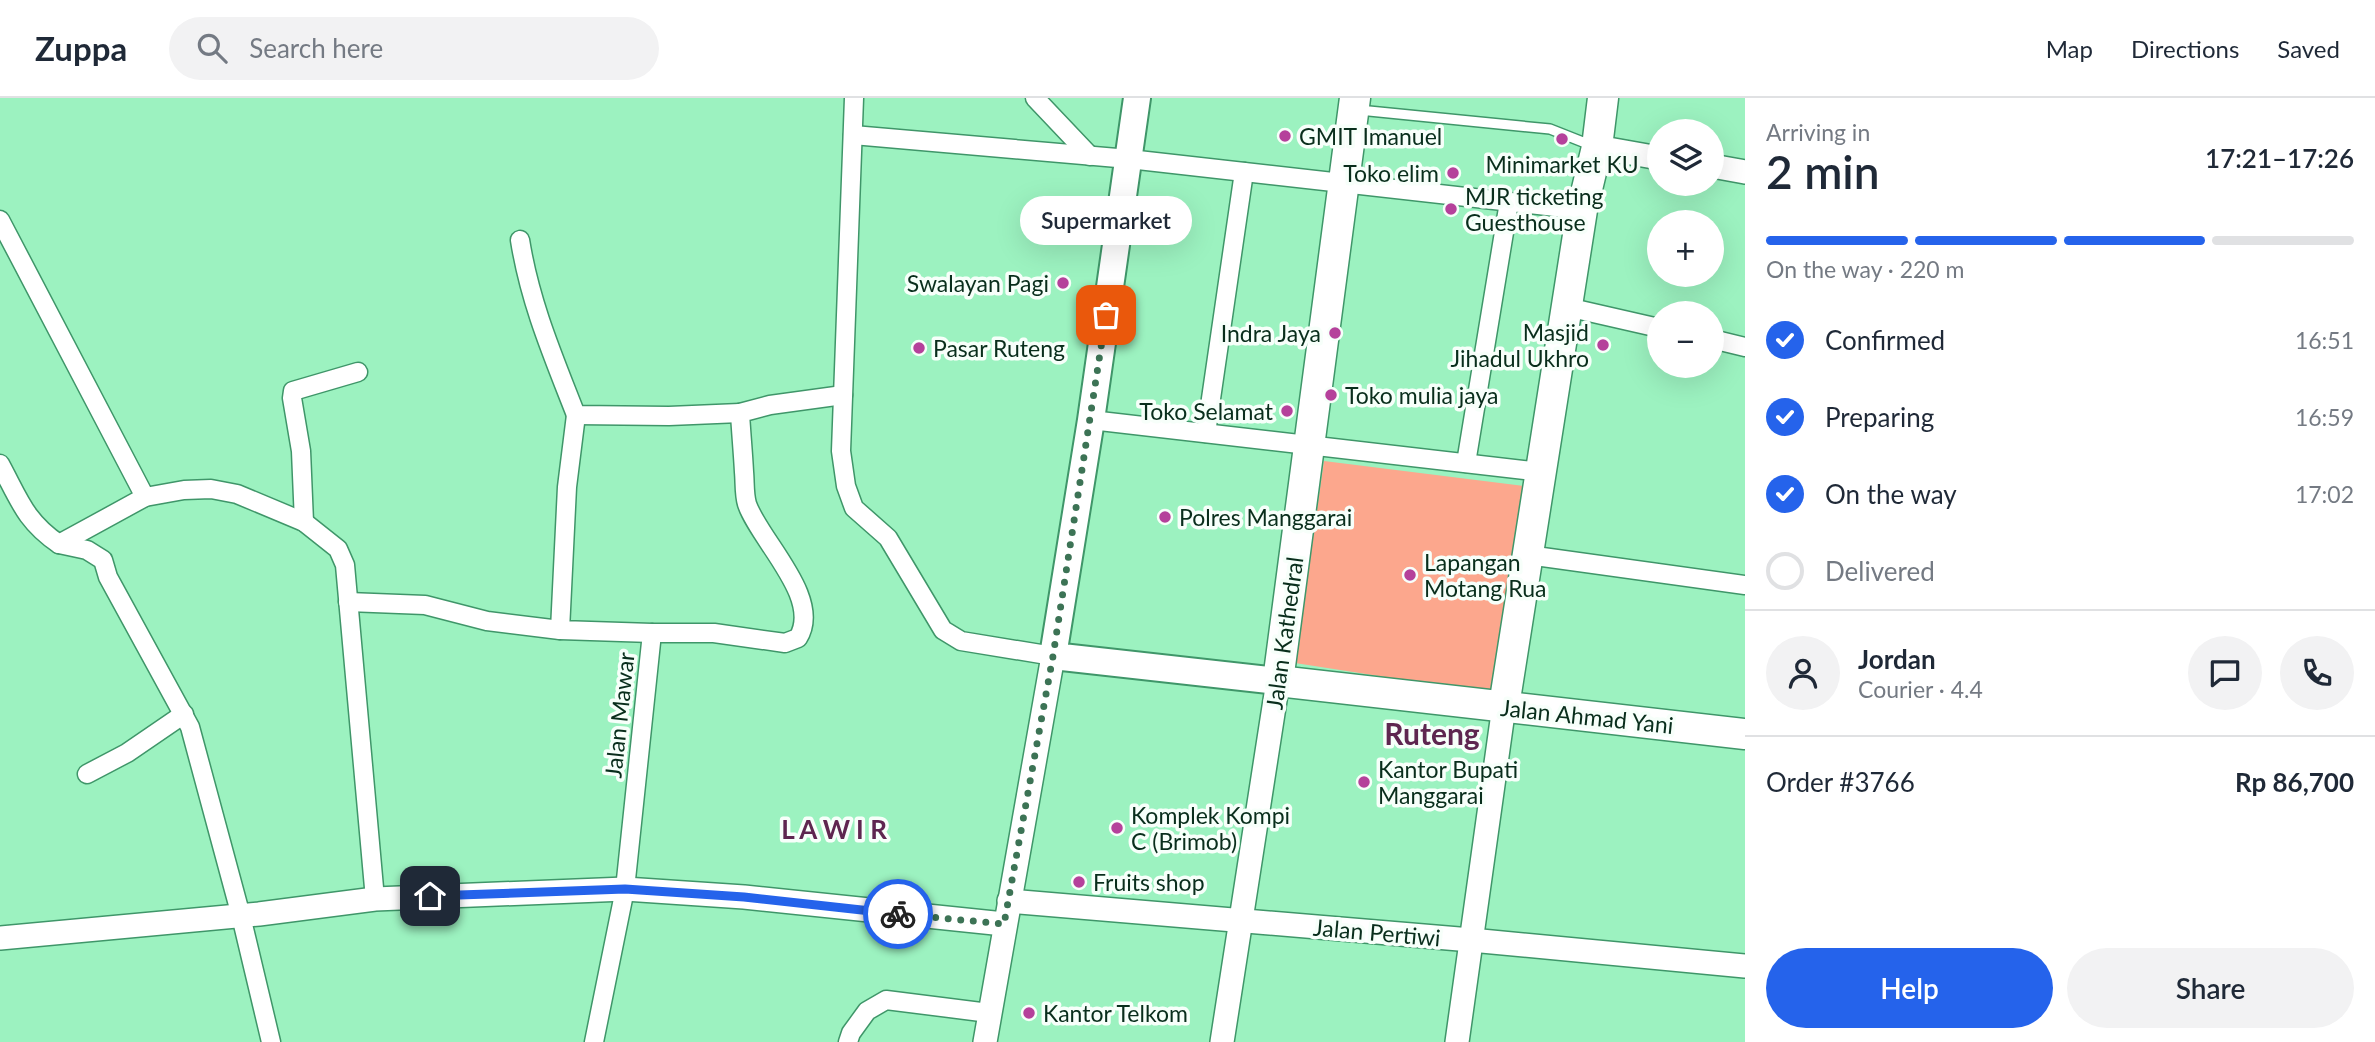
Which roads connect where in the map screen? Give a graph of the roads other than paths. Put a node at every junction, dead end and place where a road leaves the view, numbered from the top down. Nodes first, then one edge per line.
1 (855, 98) edge
2 (1035, 98) edge
3 (1137, 98) edge
4 (1603, 98) edge
5 (1354, 104) edge
6 (853, 135) junction
7 (1597, 147) junction
8 (1090, 156) junction
9 (1647, 156) edge
10 (1129, 159) junction
11 (1724, 168) edge
12 (1244, 172) junction
13 (1745, 172) edge
14 (1345, 183) junction
15 (1509, 202) junction
16 (1583, 210) junction
17 (0, 220) edge
18 (520, 240) dead end
19 (1567, 307) junction
20 (1647, 325) edge
21 (1724, 343) edge
22 (1745, 347) edge
23 (358, 372) dead end
24 (844, 395) junction
25 (740, 413) junction
26 (576, 415) junction
27 (1091, 419) junction
28 (1206, 433) junction
29 (1310, 445) junction
30 (1466, 463) junction
31 (0, 464) edge
32 (1541, 472) junction
33 (145, 497) junction
34 (304, 522) junction
35 (59, 544) junction
36 (1528, 555) junction
37 (1745, 585) edge
38 (348, 602) junction
39 (560, 630) junction
40 (652, 633) junction
41 (1053, 656) junction
42 (1278, 681) junction
43 (1504, 706) junction
44 (184, 714) junction
45 (1745, 734) edge
46 (87, 774) dead end
47 (625, 889) junction
48 (375, 899) junction
49 (1009, 901) junction
50 (240, 916) junction
51 (1241, 920) junction
52 (1004, 924) junction
53 (0, 939) edge
54 (1471, 940) junction
55 (1745, 966) edge
56 (989, 1013) junction
57 (271, 1042) edge
58 (594, 1042) edge
59 (848, 1042) edge
60 (985, 1042) edge
61 (1222, 1042) edge
62 (1457, 1042) edge

1 - 6 street
2 - 8 street
3 - 10 main road
4 - 7 highway
5 - 7 lane
5 - 14 highway, Jalan Kathedral
6 - 8 street
6 - 24 street
7 - 9 street
7 - 16 highway
8 - 10 street
10 - 12 street
10 - 27 main road
11 - 13 street
12 - 14 street
12 - 28 street
14 - 15 street
14 - 29 highway, Jalan Kathedral
15 - 16 street
15 - 30 street
16 - 19 highway
17 - 33 street
18 - 26 street
19 - 20 street
19 - 32 highway
21 - 22 street
23 - 34 street
24 - 25 street
24 - 41 street
25 - 26 street
25 - 40 street, Jalan Mawar
26 - 39 street
27 - 28 street
27 - 41 main road
28 - 29 street
29 - 30 street
29 - 42 highway, Jalan Kathedral
30 - 32 street
31 - 35 street
32 - 36 highway
33 - 34 street
33 - 35 street
34 - 38 street
35 - 44 street
36 - 37 street
36 - 43 highway
38 - 39 street
38 - 48 street
39 - 40 street
40 - 47 street, Jalan Mawar
41 - 42 main road, Jalan Ahmad Yani
41 - 49 street
42 - 43 highway, Jalan Ahmad Yani
42 - 51 street, Jalan Kathedral
43 - 45 highway, Jalan Ahmad Yani
43 - 54 street
44 - 46 street
44 - 50 street
47 - 48 street
47 - 52 street
47 - 58 street, Jalan Mawar
48 - 50 street
49 - 51 street, Jalan Pertiwi
49 - 52 street
50 - 53 street
50 - 57 street
51 - 54 street, Jalan Pertiwi
51 - 61 street, Jalan Kathedral
52 - 56 street
54 - 55 street, Jalan Pertiwi
54 - 62 street
56 - 59 street
56 - 60 street

